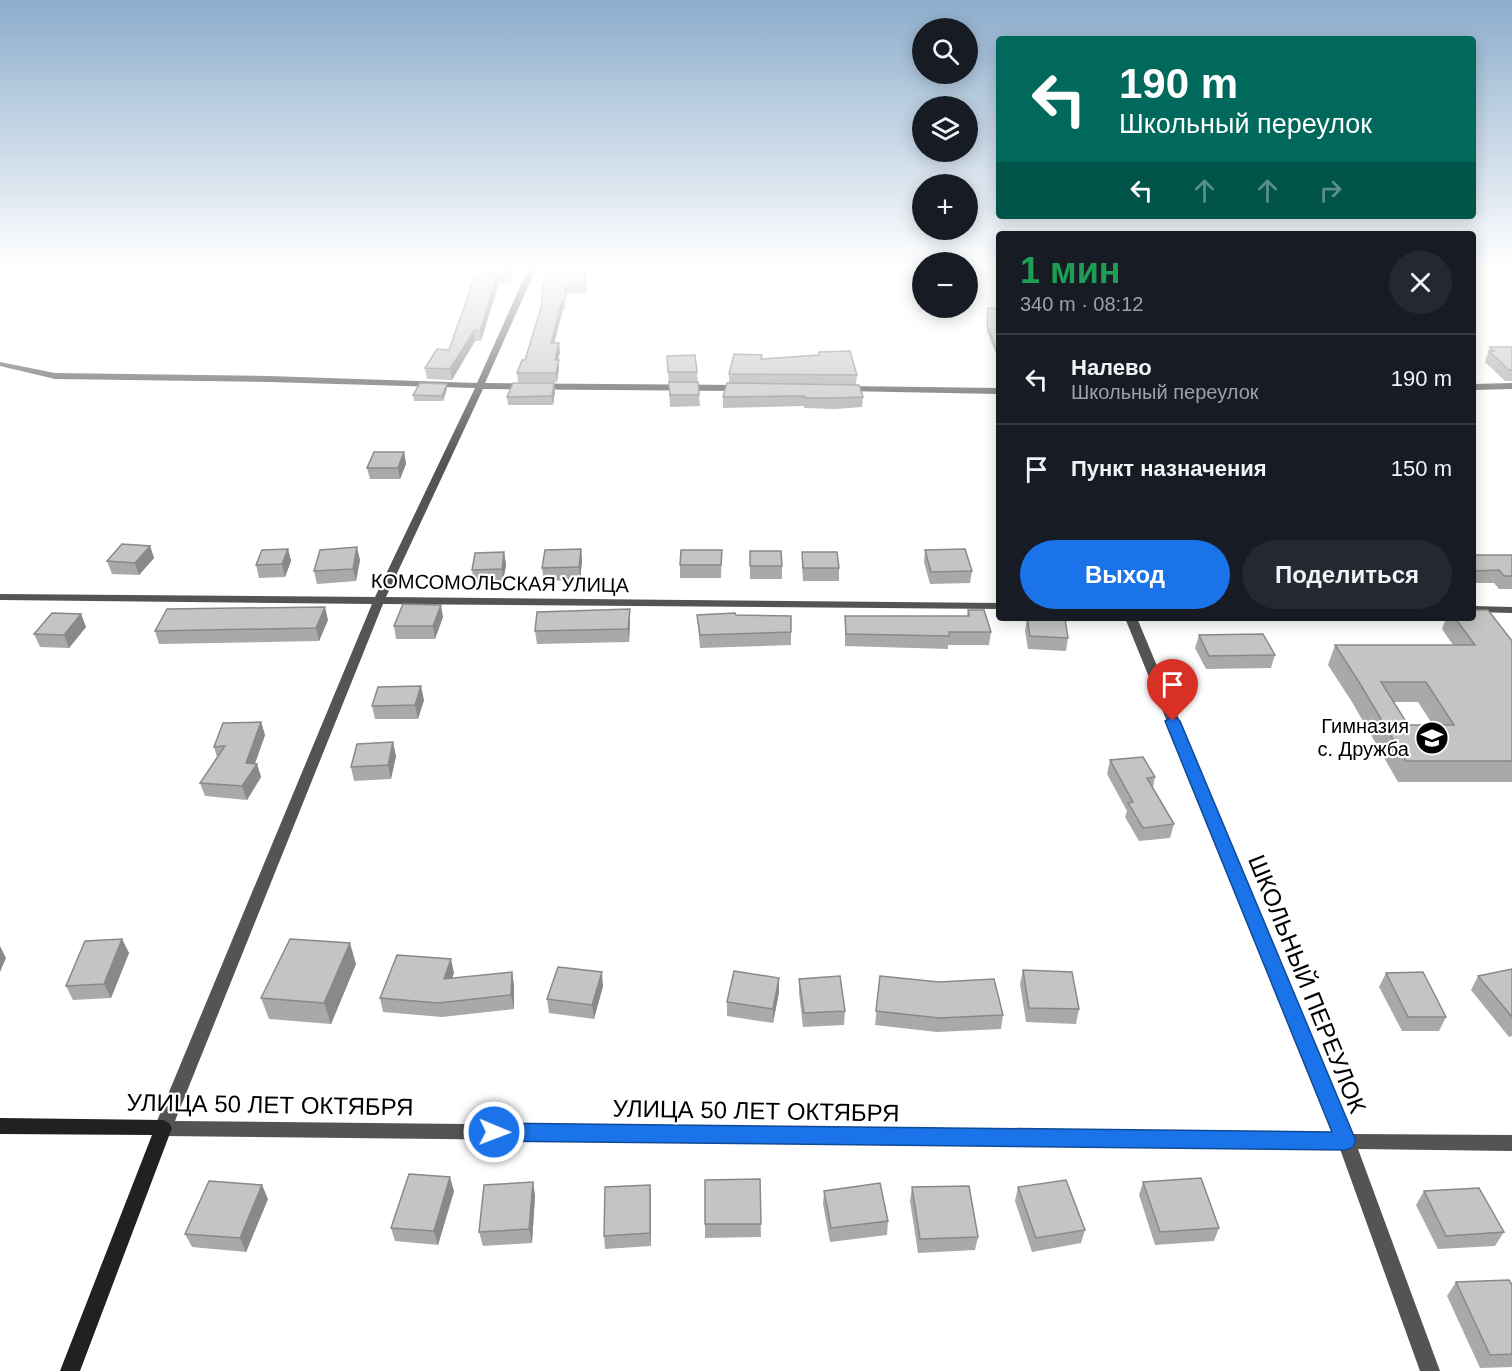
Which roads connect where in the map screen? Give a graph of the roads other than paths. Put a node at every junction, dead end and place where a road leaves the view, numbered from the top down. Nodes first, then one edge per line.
1 (504, 333) edge
2 (0, 364) edge
3 (480, 386) junction
4 (1512, 386) edge
5 (1476, 387) edge
6 (751, 388) edge
7 (834, 389) edge
8 (996, 391) edge
9 (0, 597) edge
10 (379, 600) junction
11 (996, 606) edge
12 (1476, 609) edge
13 (1512, 610) edge
14 (1132, 621) edge
15 (0, 1126) edge
16 (163, 1128) junction
17 (1346, 1141) junction
18 (1512, 1143) edge
19 (70, 1371) edge
20 (1430, 1371) edge

1 - 3 street
2 - 3 street
3 - 6 street
3 - 10 street
4 - 5 street
7 - 8 street
9 - 10 street, КОМСОМОЛЬСКАЯ УЛИЦА
10 - 11 street, КОМСОМОЛЬСКАЯ УЛИЦА
10 - 16 street
12 - 13 street
14 - 17 street, ШКОЛЬНЫЙ ПЕРЕУЛОК
15 - 16 street, УЛИЦА 50 ЛЕТ ОКТЯБРЯ
16 - 17 street, УЛИЦА 50 ЛЕТ ОКТЯБРЯ
16 - 19 street
17 - 18 street, УЛИЦА 50 ЛЕТ ОКТЯБРЯ
17 - 20 street, ШКОЛЬНЫЙ ПЕРЕУЛОК

